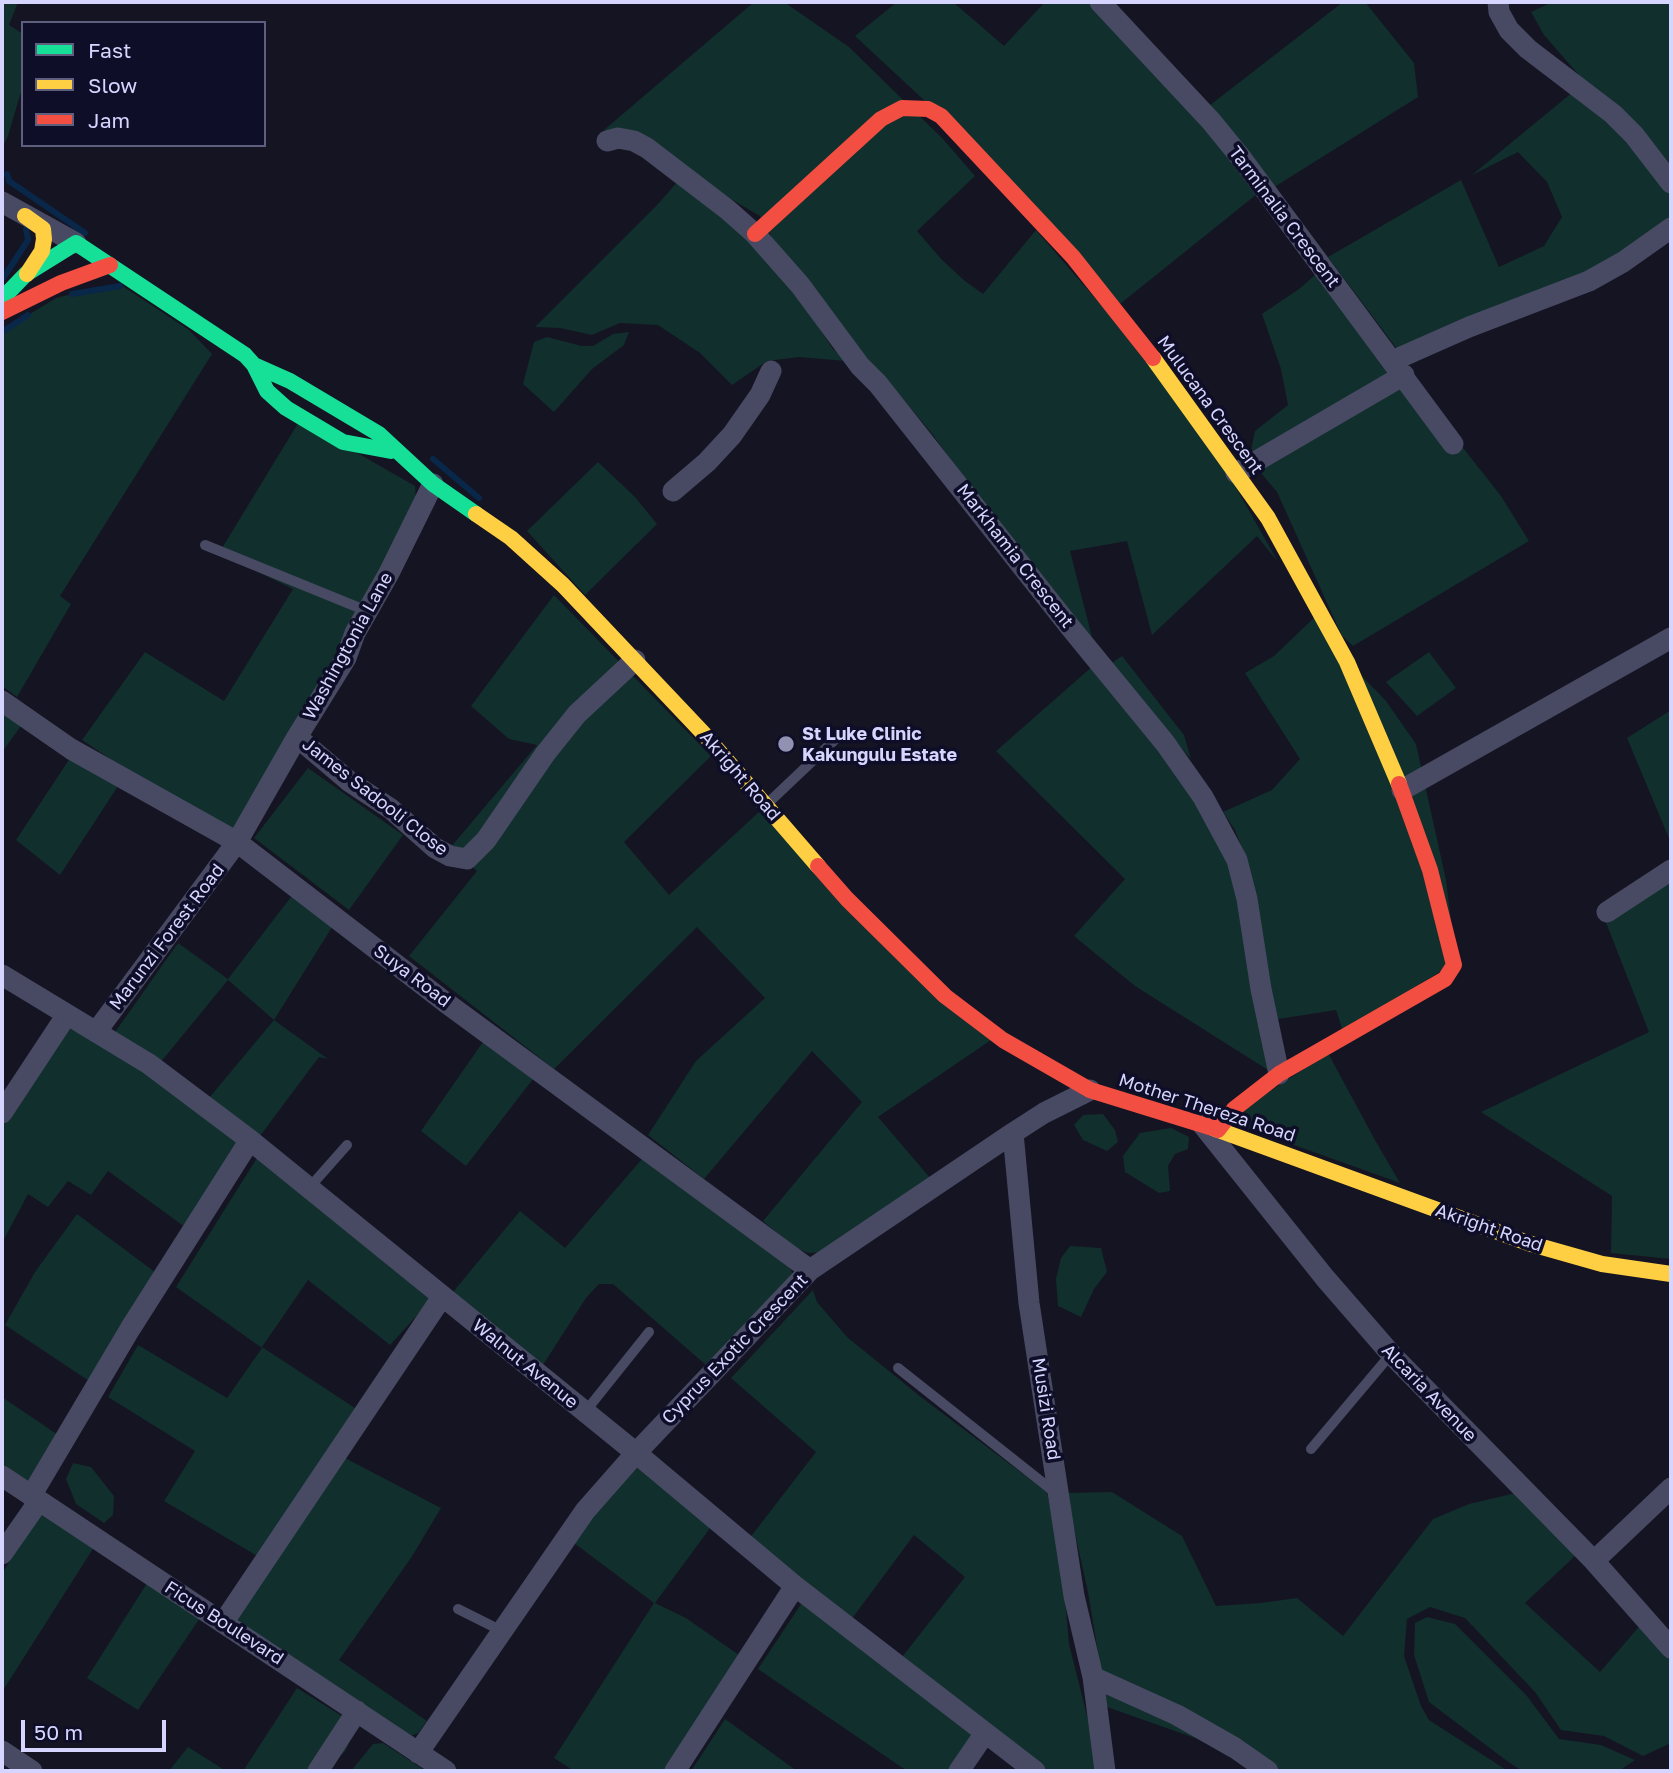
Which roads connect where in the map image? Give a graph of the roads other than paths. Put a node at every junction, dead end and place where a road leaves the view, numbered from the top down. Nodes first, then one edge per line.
1 (1100, 2) edge
2 (1498, 2) edge
3 (607, 141) dead end
4 (1671, 183) edge
5 (2, 202) edge
6 (25, 216) junction
7 (1671, 228) edge
8 (755, 234) junction
9 (76, 243) junction
10 (110, 265) junction
11 (26, 274) junction
12 (2, 299) edge
13 (2, 312) edge
14 (254, 365) junction
15 (1398, 368) junction
16 (771, 371) dead end
17 (1453, 444) dead end
18 (396, 452) junction
19 (1236, 473) junction
20 (433, 484) junction
21 (673, 491) dead end
22 (205, 545) dead end
23 (367, 611) junction
24 (1671, 638) edge
25 (635, 660) junction
26 (2, 701) edge
27 (843, 732) dead end
28 (297, 737) junction
29 (1402, 790) junction
30 (765, 806) junction
31 (237, 842) junction
32 (1671, 870) edge
33 (1607, 912) dead end
34 (2, 975) edge
35 (66, 1016) junction
36 (96, 1032) junction
37 (1279, 1074) junction
38 (1090, 1090) junction
39 (2, 1114) edge
40 (1210, 1127) junction
41 (1013, 1133) junction
42 (250, 1140) junction
43 (347, 1145) dead end
44 (1312, 1163) joint
45 (309, 1188) junction
46 (810, 1270) junction
47 (1671, 1274) edge
48 (442, 1297) junction
49 (649, 1332) dead end
50 (1391, 1354) junction
51 (898, 1368) dead end
52 (585, 1412) junction
53 (1311, 1449) dead end
54 (636, 1452) junction
55 (2, 1476) edge
56 (1671, 1488) edge
57 (1059, 1496) junction
58 (35, 1498) junction
59 (2, 1554) edge
60 (1594, 1561) junction
61 (795, 1586) junction
62 (458, 1609) dead end
63 (223, 1623) junction
64 (502, 1631) junction
65 (1671, 1648) edge
66 (1093, 1677) junction
67 (357, 1711) junction
68 (985, 1733) junction
69 (2, 1751) edge
70 (418, 1753) junction
71 (32, 1771) edge
72 (318, 1771) edge
73 (446, 1771) edge
74 (676, 1771) edge
75 (959, 1771) edge
76 (1035, 1771) edge
77 (1105, 1771) edge
78 (1268, 1771) edge

1 - 15 street, Tarminalia Crescent
2 - 4 street
3 - 8 street, Markhamia Crescent
5 - 6 street
6 - 9 street
6 - 11 street
7 - 15 street
8 - 19 street, Mulucana Crescent
8 - 37 street, Markhamia Crescent
9 - 10 street
9 - 11 street
10 - 13 street
10 - 14 street
11 - 12 street
14 - 18 street, Akright Road
14 - 18 street
15 - 17 street, Tarminalia Crescent
15 - 19 street
16 - 21 street
18 - 20 street, Akright Road
19 - 29 street, Mulucana Crescent
20 - 23 street, Washingtonia Lane
20 - 25 street, Akright Road
22 - 23 lane
23 - 28 street, Washingtonia Lane
24 - 29 street
25 - 28 street, James Sadooli Close
25 - 30 street, Akright Road
26 - 31 street, Suya Road
27 - 30 lane
28 - 31 street, Washingtonia Lane
29 - 37 street, Mulucana Crescent
30 - 38 street, Akright Road
31 - 36 street, Marunzi Forest Road
31 - 46 street, Suya Road
32 - 33 street
34 - 35 street, Walnut Avenue
35 - 36 street, Walnut Avenue
35 - 39 street
36 - 42 street, Walnut Avenue
37 - 40 street
38 - 40 street, Mother Thereza Road
38 - 41 street
40 - 44 street, Mother Thereza Road
40 - 50 street, Alcaria Avenue
41 - 46 street, Cyprus Exotic Crescent
41 - 57 street, Musizi Road
42 - 45 street, Walnut Avenue
42 - 58 street
43 - 45 lane
44 - 47 street, Akright Road
45 - 48 street, Walnut Avenue
46 - 54 street, Cyprus Exotic Crescent
48 - 52 street, Walnut Avenue
48 - 63 street
49 - 52 lane
50 - 53 lane
50 - 60 street, Alcaria Avenue
51 - 57 lane
52 - 54 street, Walnut Avenue
54 - 61 street, Walnut Avenue
54 - 64 street, Cyprus Exotic Crescent
55 - 58 street, Ficus Boulevard
56 - 60 street
57 - 66 street, Musizi Road
58 - 59 street
58 - 63 street, Ficus Boulevard
60 - 65 street, Alcaria Avenue
61 - 68 street, Walnut Avenue
61 - 74 street
62 - 64 lane
63 - 67 street, Ficus Boulevard
64 - 70 street, Cyprus Exotic Crescent
66 - 77 street, Musizi Road
66 - 78 street
67 - 70 street, Ficus Boulevard
67 - 72 street
68 - 75 street
68 - 76 street, Walnut Avenue
69 - 71 street
70 - 73 street, Ficus Boulevard

